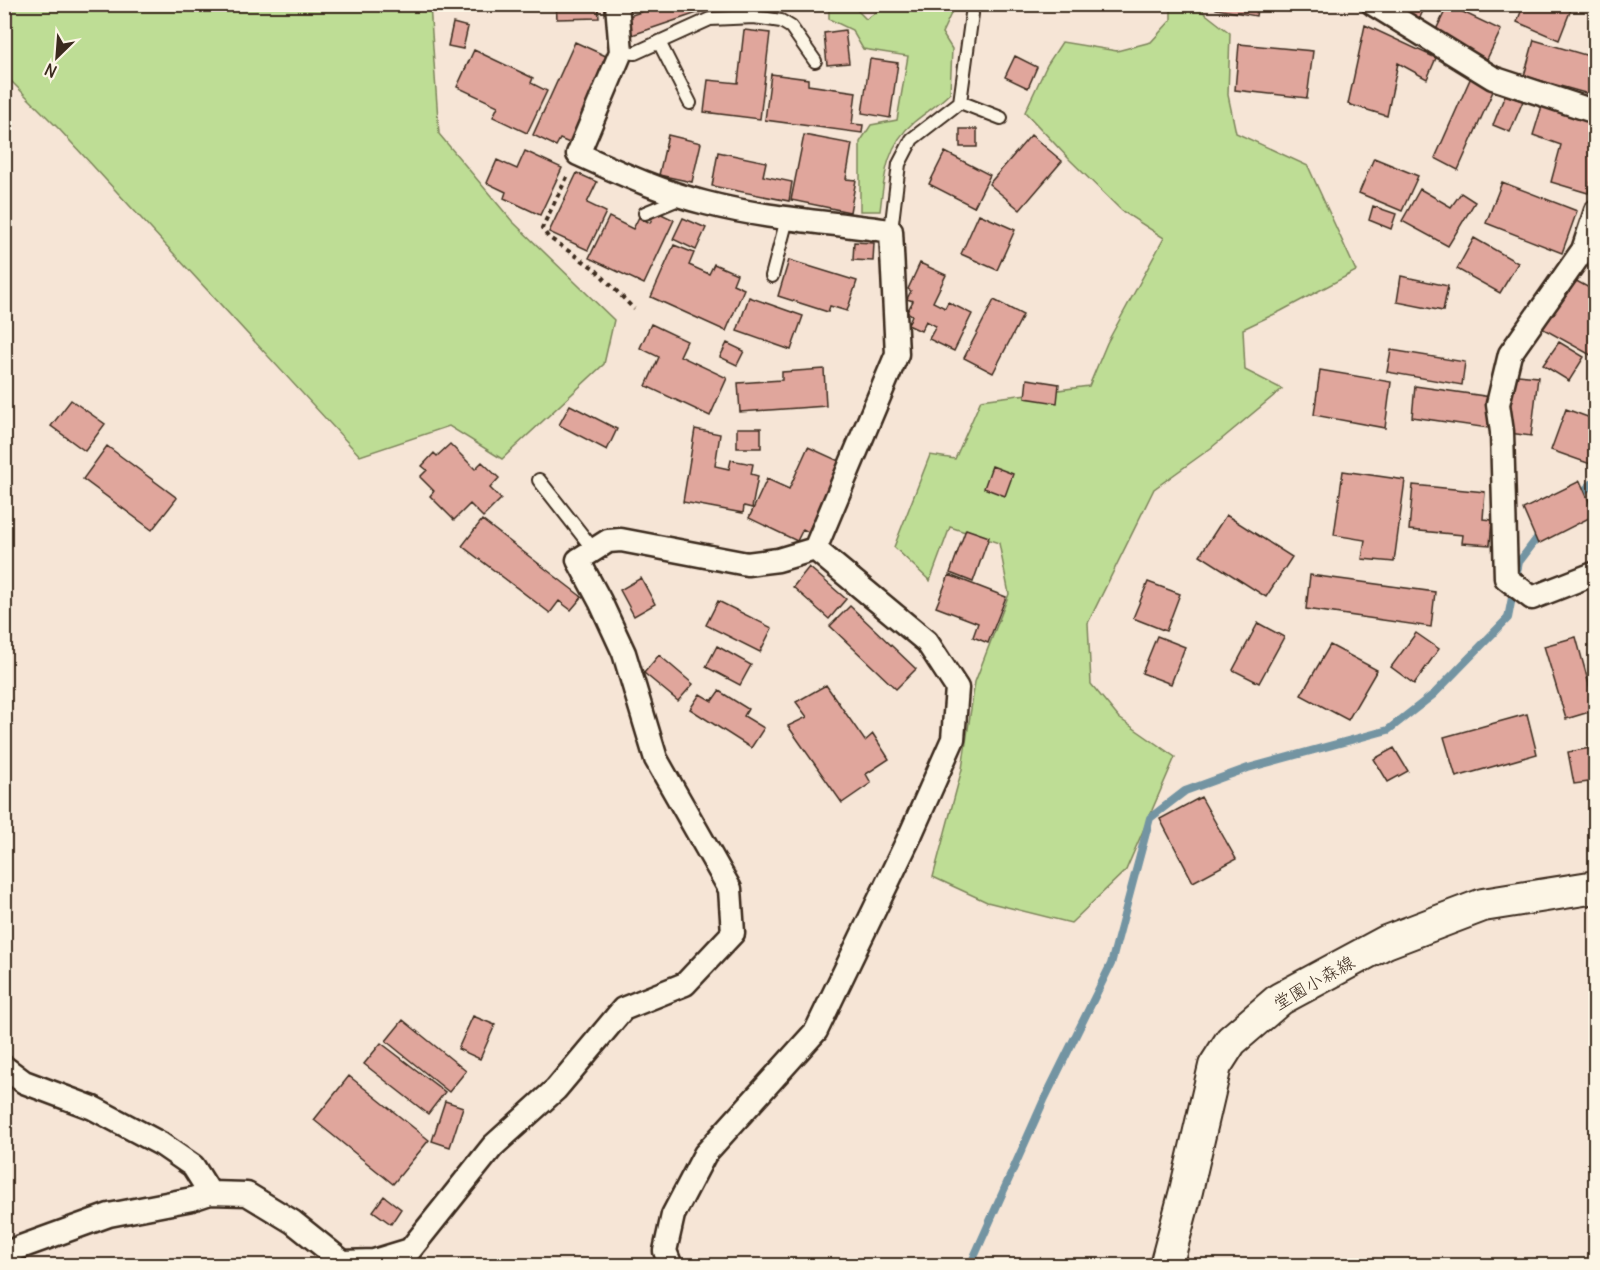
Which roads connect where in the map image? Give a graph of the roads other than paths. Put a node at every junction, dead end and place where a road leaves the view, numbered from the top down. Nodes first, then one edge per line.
1 (617, 4) edge
2 (1373, 4) edge
3 (972, 14) dead end
4 (658, 42) junction
5 (621, 52) junction
6 (815, 61) dead end
7 (960, 102) junction
8 (690, 103) dead end
9 (1596, 112) edge
10 (1001, 118) dead end
11 (685, 196) junction
12 (1596, 211) edge
13 (645, 213) dead end
14 (788, 219) junction
15 (891, 231) junction
16 (772, 276) dead end
17 (539, 480) dead end
18 (593, 549) junction
19 (815, 549) junction
20 (1596, 573) edge
21 (1596, 887) edge
22 (4, 1067) edge
23 (210, 1193) junction
24 (4, 1256) edge
25 (670, 1266) edge
26 (1166, 1266) edge

1 - 5 street
2 - 9 street
3 - 7 lane
4 - 5 lane
4 - 6 lane
4 - 8 lane
5 - 11 street
7 - 10 lane
7 - 15 lane
11 - 13 lane
11 - 14 street
12 - 20 street
14 - 15 street
14 - 16 lane
15 - 19 street
17 - 18 lane
18 - 19 street
18 - 23 street
19 - 25 street
21 - 26 main road, 堂園小森線
22 - 23 street
23 - 24 street

